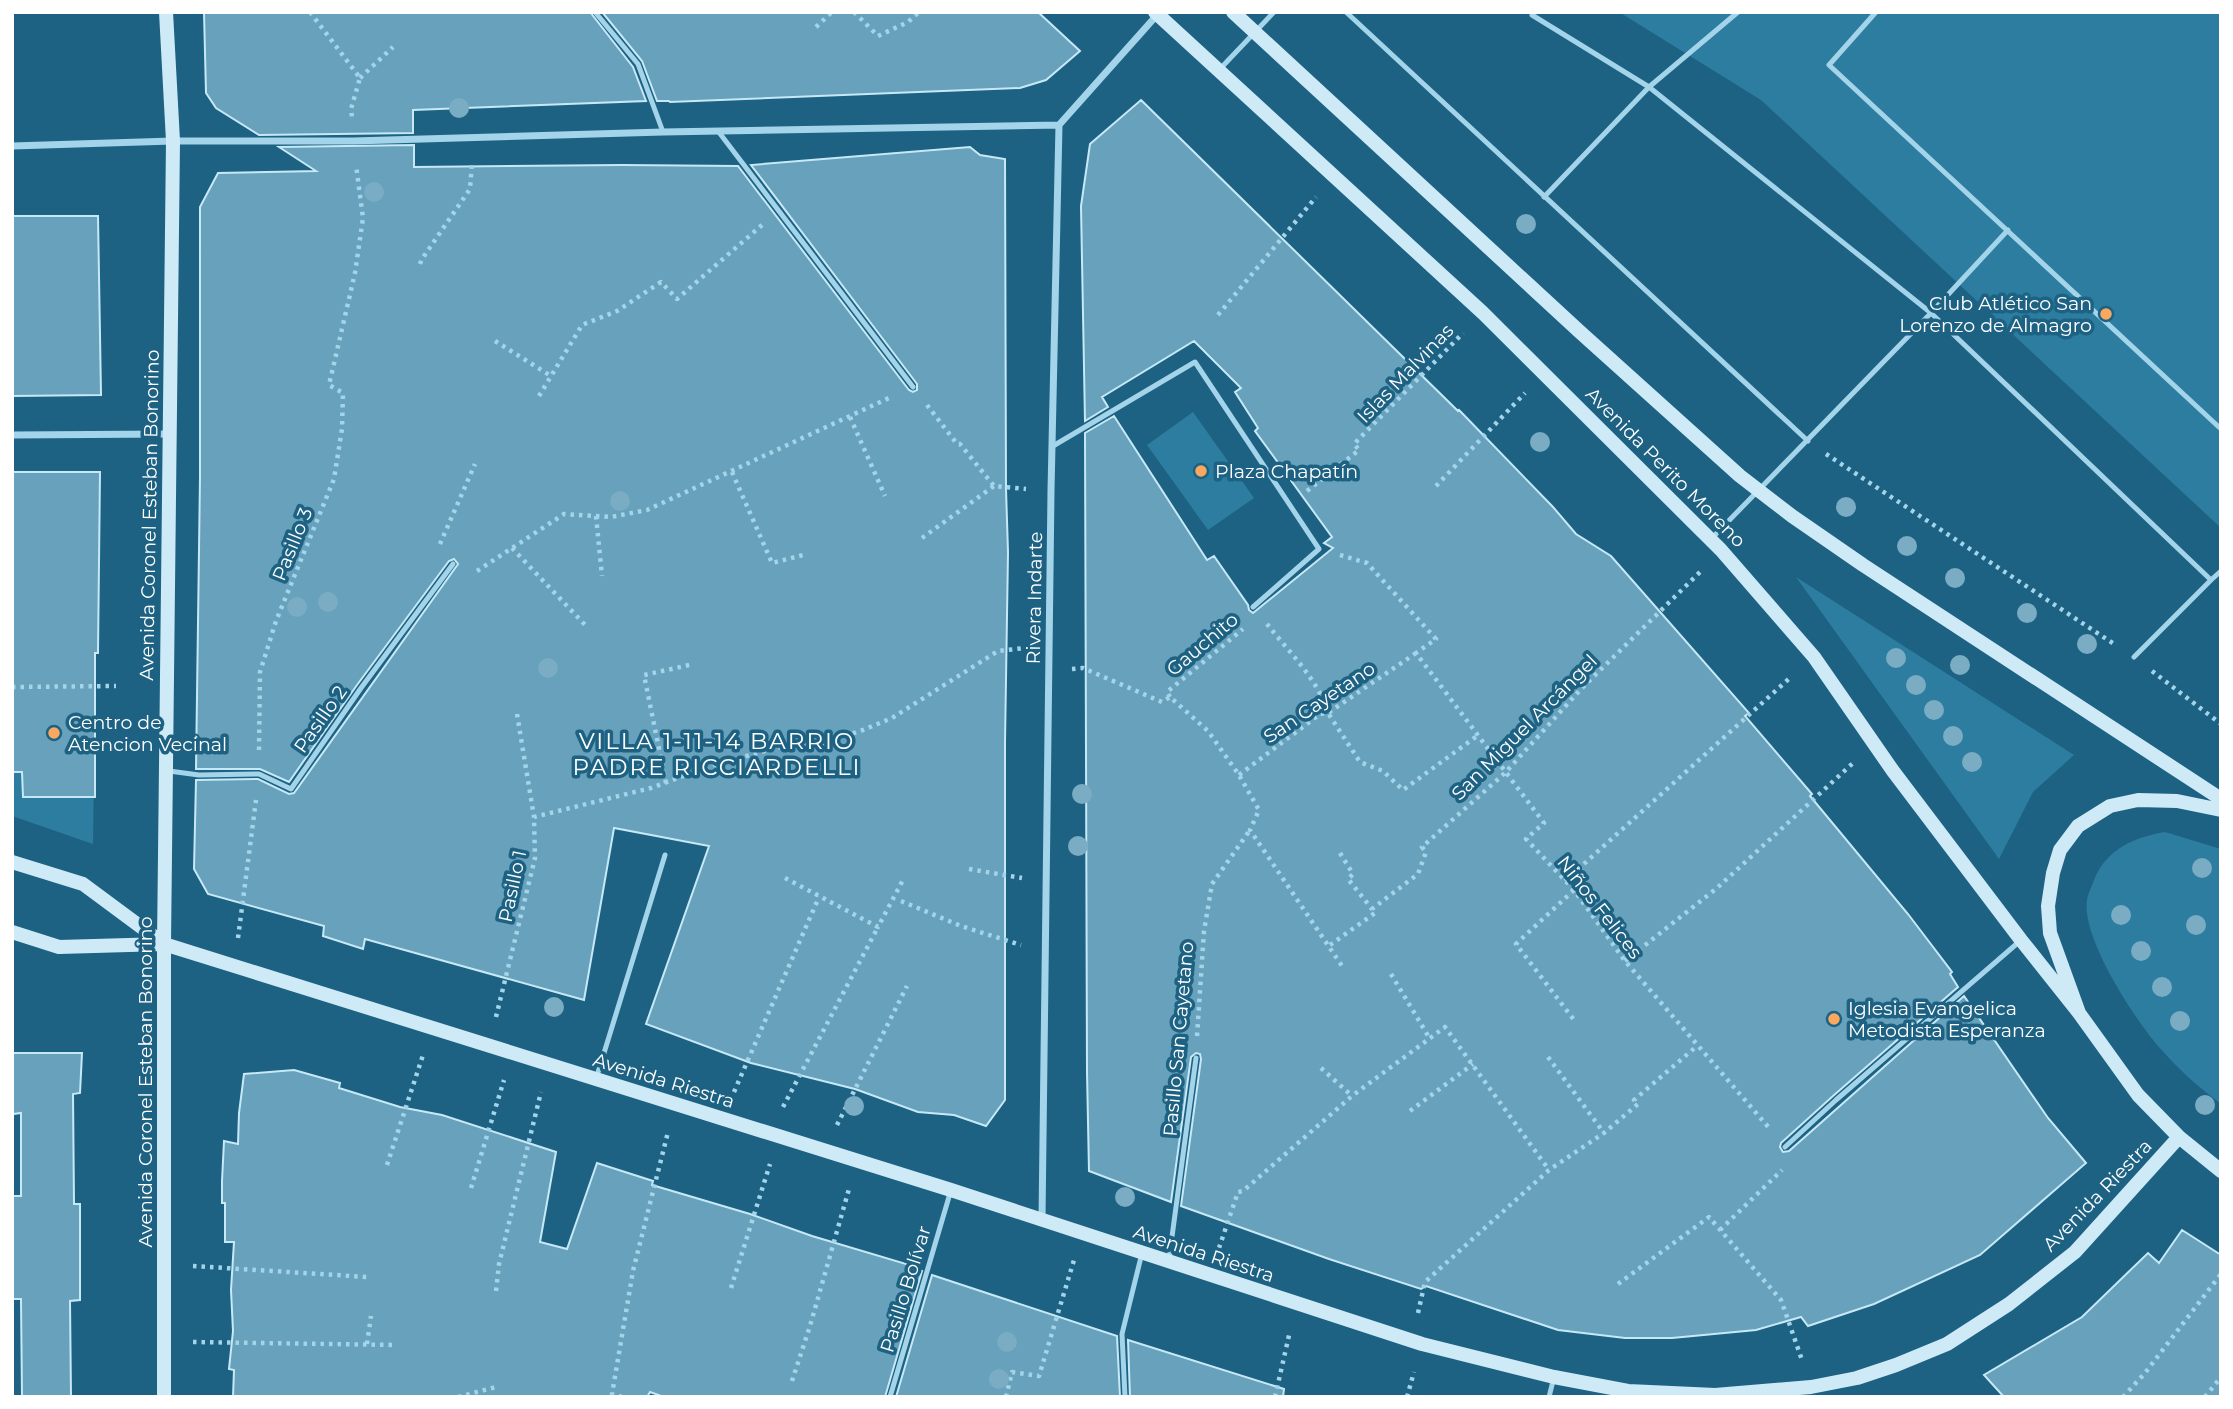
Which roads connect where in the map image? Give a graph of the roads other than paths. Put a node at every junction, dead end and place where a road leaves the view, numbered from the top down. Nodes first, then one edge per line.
1 (166, 12) edge
2 (595, 12) edge
3 (1233, 12) edge
4 (1274, 12) edge
5 (1346, 12) edge
6 (1738, 12) edge
7 (1876, 12) edge
8 (1156, 13) edge
9 (1532, 16) dead end
10 (1255, 33) junction
11 (1219, 70) junction
12 (1649, 87) junction
13 (1059, 125) junction
14 (718, 131) junction
15 (663, 132) junction
16 (173, 141) junction
17 (12, 146) edge
18 (1544, 197) junction
19 (2008, 230) junction
20 (1931, 313) junction
21 (913, 387) road end
22 (2221, 429) edge
23 (12, 435) edge
24 (170, 435) junction
25 (1808, 441) junction
26 (1053, 446) junction
27 (1760, 491) junction
28 (1711, 539) junction
29 (453, 564) road end
30 (2221, 571) edge
31 (2211, 580) junction
32 (1253, 607) road end
33 (2134, 657) road end
34 (165, 771) junction
35 (2221, 799) edge
36 (2221, 810) edge
37 (665, 855) dead end
38 (12, 862) edge
39 (12, 932) edge
40 (2021, 940) junction
41 (164, 944) junction
42 (2079, 1013) junction
43 (1196, 1058) road end
44 (596, 1079) junction
45 (2179, 1138) junction
46 (1786, 1147) road end
47 (2221, 1171) edge
48 (951, 1190) junction
49 (1042, 1220) junction
50 (1142, 1253) junction
51 (1169, 1262) junction
52 (1554, 1377) junction
53 (164, 1397) edge
54 (890, 1397) edge
55 (1125, 1397) edge
56 (1549, 1397) edge

1 - 16 street, Avenida Coronel Esteban Bonorino
2 - 15 lane
3 - 10 street, Avenida Perito Moreno
4 - 10 lane
5 - 18 lane
6 - 12 lane
7 - 19 lane
8 - 11 street, Avenida Perito Moreno
8 - 13 street
9 - 12 lane
10 - 11 lane
10 - 27 street, Avenida Perito Moreno
11 - 28 street, Avenida Perito Moreno
12 - 18 lane
12 - 20 lane
13 - 14 street
13 - 26 street, Rivera Indarte
14 - 15 street
14 - 21 lane
15 - 16 street
16 - 17 street
16 - 24 street, Avenida Coronel Esteban Bonorino
18 - 25 lane
19 - 20 lane
19 - 22 lane
20 - 25 lane
20 - 31 lane
23 - 24 street
24 - 34 street, Avenida Coronel Esteban Bonorino
25 - 27 lane
26 - 32 lane
26 - 49 street, Rivera Indarte
27 - 28 lane
27 - 35 street, Avenida Perito Moreno
28 - 40 street, Avenida Perito Moreno
29 - 34 lane, Pasillo 2
30 - 31 lane
31 - 33 lane
34 - 41 street, Avenida Coronel Esteban Bonorino
36 - 42 street
37 - 44 lane
38 - 41 street, Avenida Riestra
39 - 41 street, Avenida Riestra
40 - 42 street, Avenida Perito Moreno
40 - 46 lane
41 - 44 street, Avenida Riestra
41 - 53 street, Avenida Coronel Esteban Bonorino
42 - 45 street
43 - 51 lane, Pasillo San Cayetano
44 - 48 street, Avenida Riestra
45 - 47 street
45 - 52 street, Avenida Riestra
48 - 49 street, Avenida Riestra
48 - 54 lane, Pasillo Bolívar
49 - 50 street, Avenida Riestra
50 - 51 street, Avenida Riestra
50 - 55 lane
51 - 52 street, Avenida Riestra
52 - 56 lane

